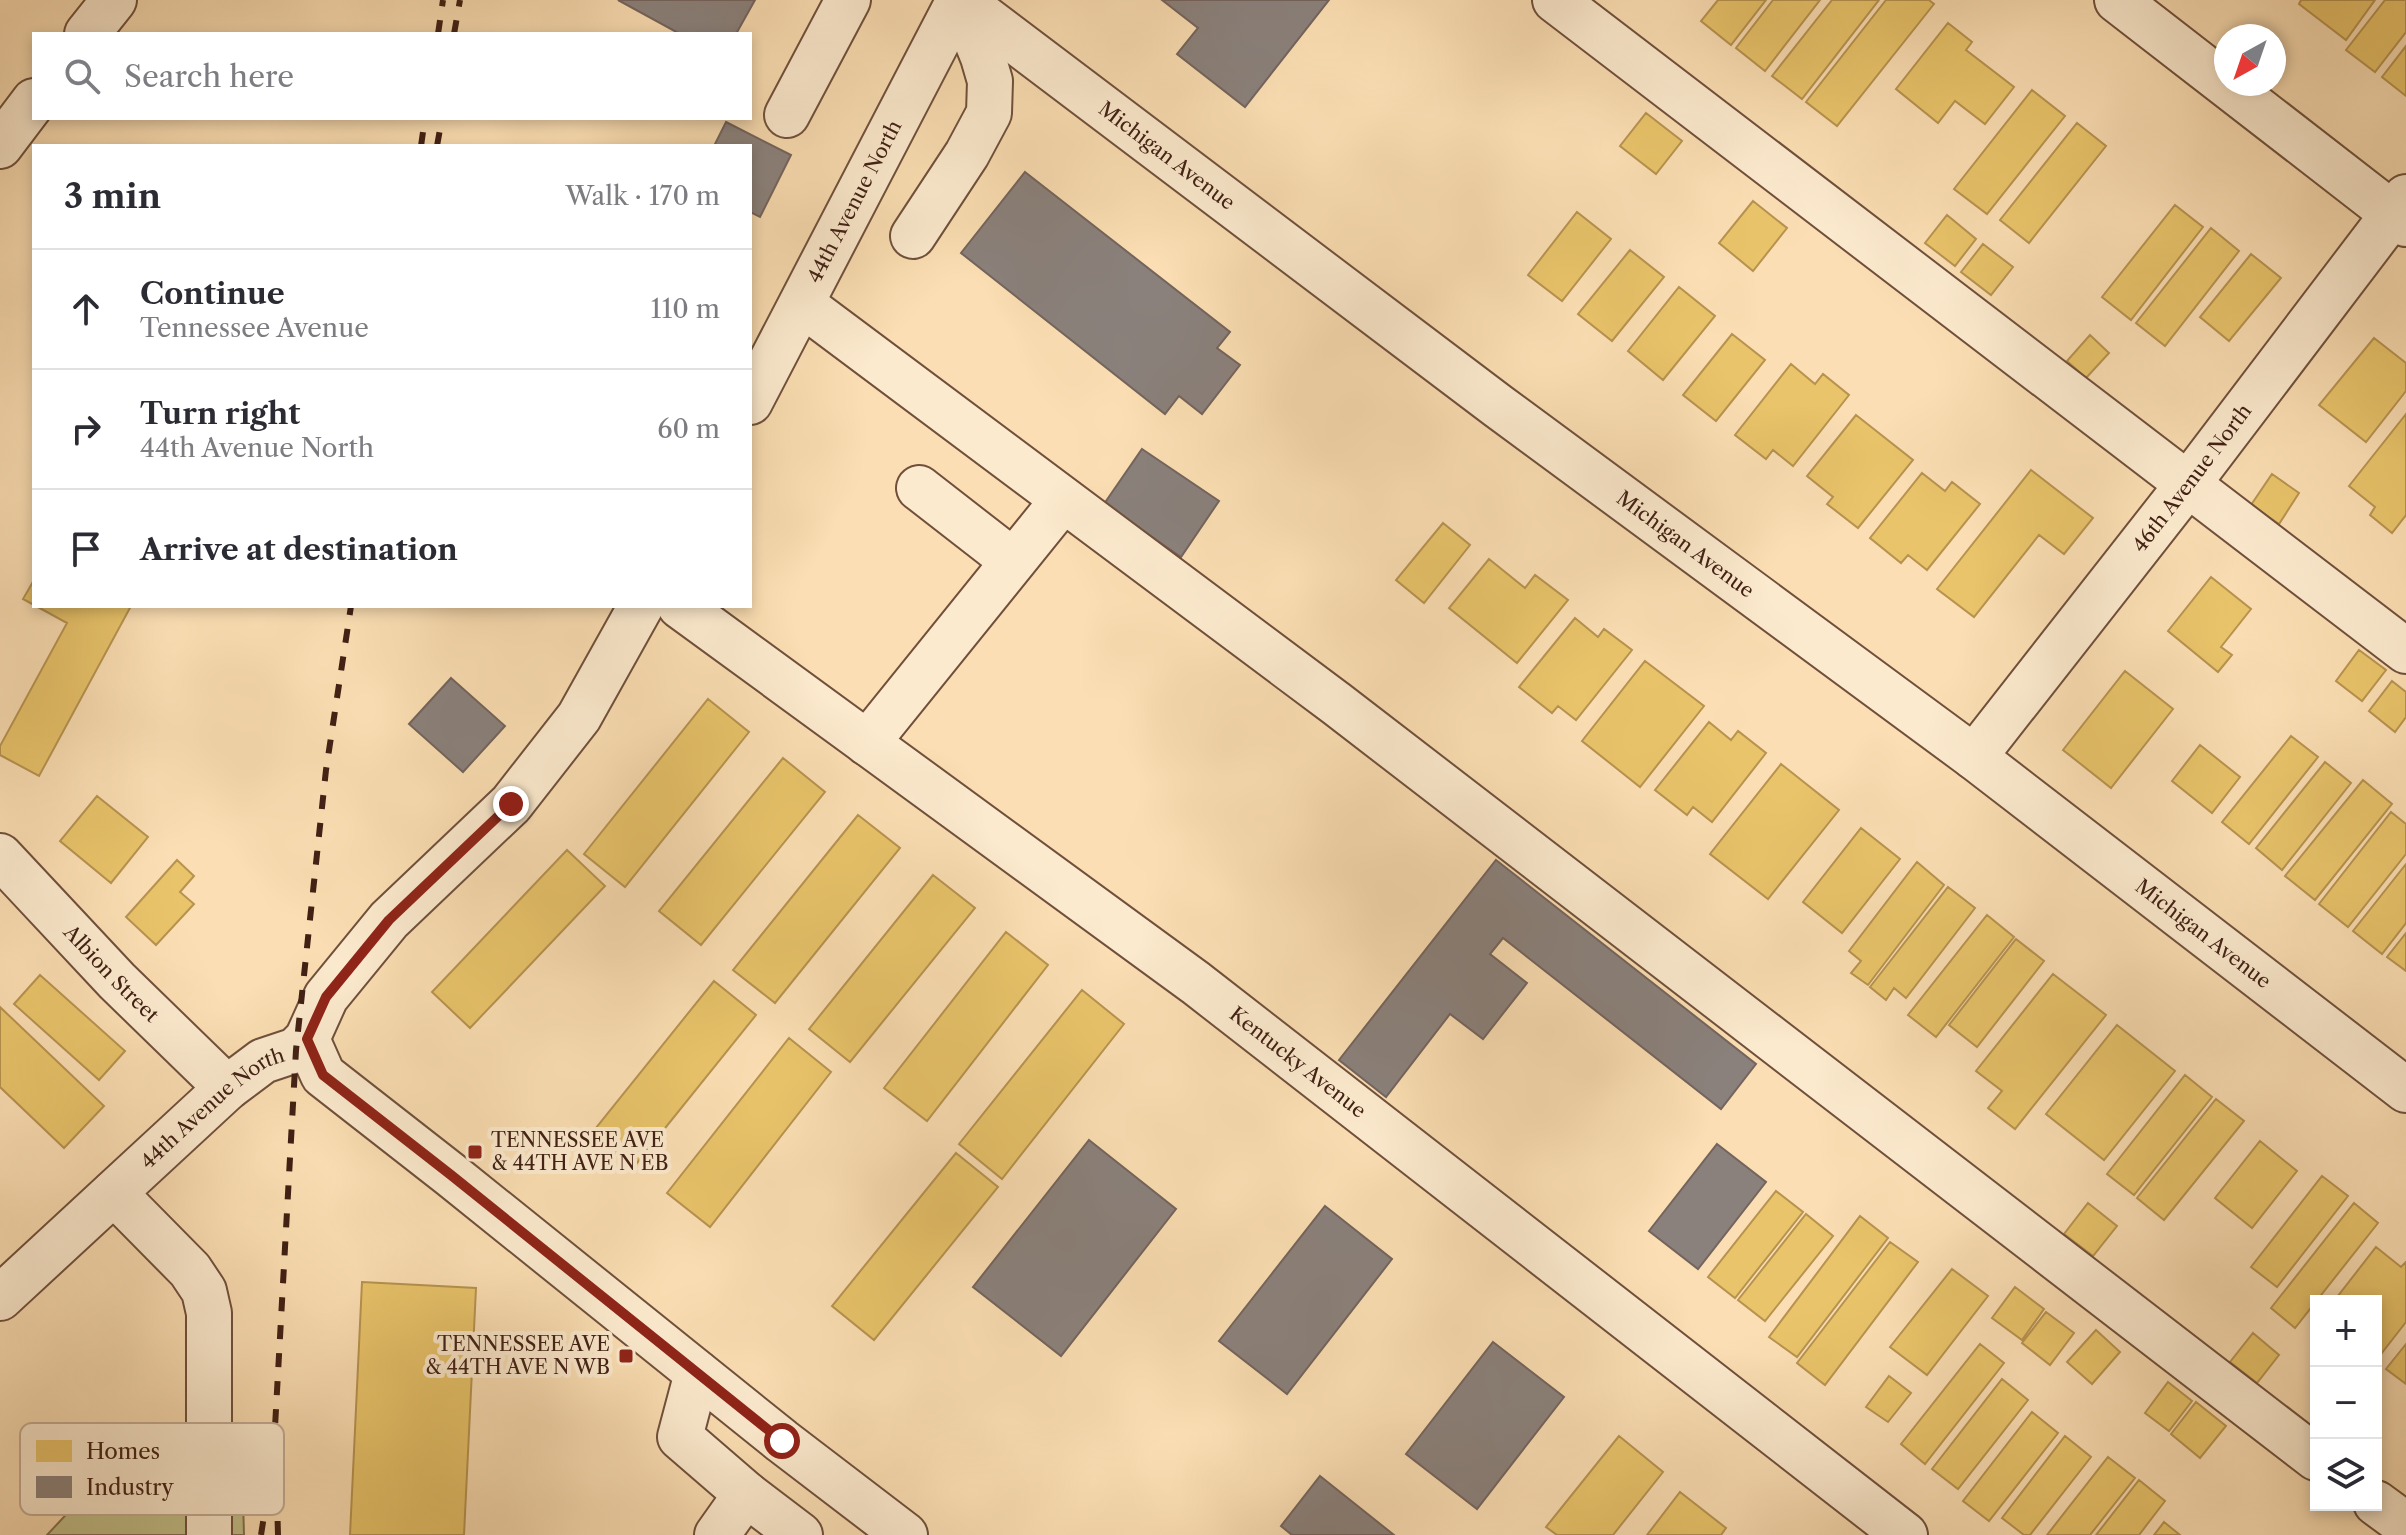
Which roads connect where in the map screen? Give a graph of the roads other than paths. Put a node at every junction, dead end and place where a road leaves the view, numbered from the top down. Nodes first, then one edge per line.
1 (114, 0) edge
2 (848, 0) edge
3 (1555, 0) edge
4 (2117, 0) edge
5 (952, 3) edge
6 (89, 32) edge
7 (32, 104) edge
8 (787, 115) dead end
9 (0, 146) edge
10 (2402, 212) edge
11 (913, 236) dead end
12 (802, 304) junction
13 (752, 398) edge
14 (2188, 484) junction
15 (919, 488) dead end
16 (1063, 500) junction
17 (1013, 561) junction
18 (640, 608) edge
19 (683, 608) edge
20 (2406, 651) edge
21 (867, 743) junction
22 (1974, 757) junction
23 (7, 878) edge
24 (307, 1039) junction
25 (227, 1088) junction
26 (2406, 1090) edge
27 (114, 1193) junction
28 (0, 1298) edge
29 (697, 1373) junction
30 (209, 1423) edge
31 (2310, 1453) edge
32 (746, 1494) junction
33 (2382, 1507) edge
34 (2406, 1525) edge
35 (717, 1535) edge
36 (800, 1535) edge
37 (905, 1535) edge
38 (1905, 1535) edge

1 - 6 street
2 - 8 street
3 - 14 street
4 - 10 street
5 - 11 street
5 - 12 street, 44th Avenue North
5 - 22 street, Michigan Avenue
7 - 9 street
10 - 14 street, 46th Avenue North
12 - 13 street, 44th Avenue North
12 - 16 street
14 - 20 street
14 - 22 street, 46th Avenue North
15 - 17 street
16 - 17 street
16 - 31 street
17 - 21 street
18 - 24 street, 44th Avenue North
19 - 21 street, Kentucky Avenue
21 - 38 street, Kentucky Avenue
22 - 26 street, Michigan Avenue
23 - 25 street, Albion Street
24 - 25 street, 44th Avenue North
24 - 29 street
25 - 27 street, 44th Avenue North
27 - 28 street, 44th Avenue North
27 - 30 street
29 - 32 street
29 - 37 street
32 - 35 street
32 - 36 street
33 - 34 street

